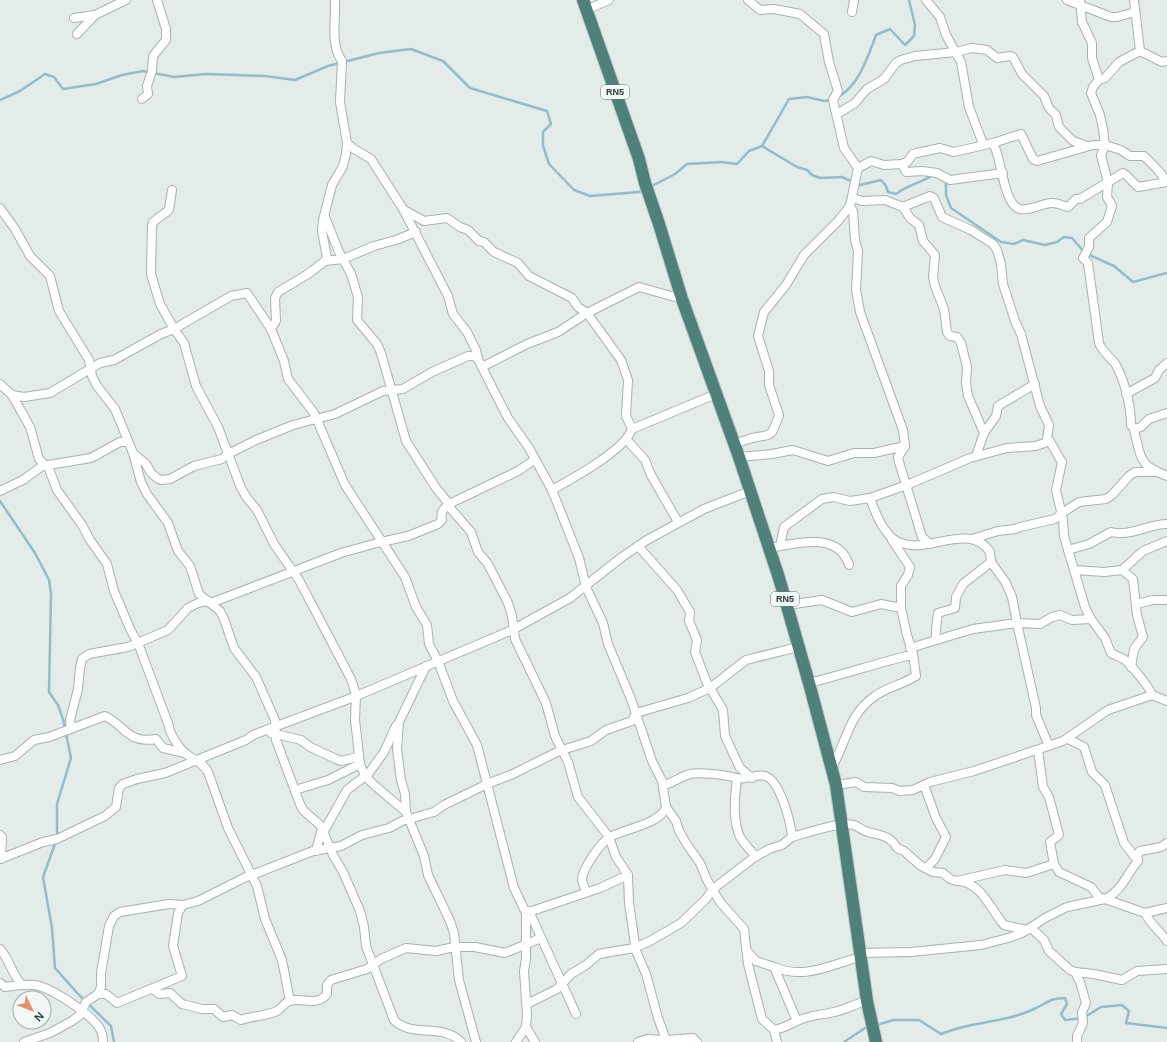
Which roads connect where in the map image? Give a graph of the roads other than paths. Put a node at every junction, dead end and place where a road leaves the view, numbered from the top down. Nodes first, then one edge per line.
1 (126, 0) edge
2 (157, 0) edge
3 (335, 0) edge
4 (609, 0) edge
5 (748, 0) edge
6 (854, 0) edge
7 (926, 0) edge
8 (1068, 0) edge
9 (1134, 0) edge
10 (1080, 3) edge
11 (584, 5) edge
12 (852, 12) dead end
13 (1136, 12) junction
14 (95, 15) junction
15 (74, 18) dead end
16 (77, 34) dead end
17 (1140, 51) junction
18 (956, 52) junction
19 (1167, 61) edge
20 (1100, 80) junction
21 (142, 99) dead end
22 (837, 114) junction
23 (347, 143) junction
24 (993, 143) junction
25 (983, 144) junction
26 (1105, 145) junction
27 (1087, 146) junction
28 (902, 164) junction
29 (858, 168) junction
30 (1003, 173) junction
31 (1167, 182) edge
32 (1108, 183) junction
33 (172, 190) dead end
34 (853, 198) junction
35 (850, 206) junction
36 (903, 207) junction
37 (0, 208) edge
38 (403, 209) junction
39 (325, 217) junction
40 (416, 232) junction
41 (343, 259) junction
42 (325, 262) junction
43 (682, 299) junction
44 (587, 314) junction
45 (174, 329) junction
46 (272, 329) junction
47 (478, 359) junction
48 (1167, 363) edge
49 (482, 367) junction
50 (90, 370) junction
51 (0, 384) edge
52 (1034, 384) junction
53 (391, 390) junction
54 (716, 394) junction
55 (1126, 394) junction
56 (12, 395) junction
57 (1167, 413) edge
58 (316, 420) junction
59 (1134, 428) junction
60 (632, 429) junction
61 (984, 432) junction
62 (626, 440) junction
63 (1050, 441) junction
64 (128, 442) junction
65 (734, 444) junction
66 (905, 446) junction
67 (133, 453) junction
68 (228, 454) junction
69 (976, 456) junction
70 (739, 457) junction
71 (534, 460) junction
72 (45, 465) junction
73 (1157, 472) junction
74 (1167, 476) edge
75 (907, 485) junction
76 (552, 490) junction
77 (750, 491) junction
78 (0, 492) edge
79 (870, 498) junction
80 (449, 504) junction
81 (1062, 513) junction
82 (678, 522) junction
83 (1167, 524) edge
84 (918, 527) junction
85 (889, 536) junction
86 (972, 539) junction
87 (1167, 541) edge
88 (382, 542) junction
89 (930, 544) junction
90 (638, 546) junction
91 (914, 546) junction
92 (774, 547) junction
93 (1068, 550) junction
94 (991, 562) junction
95 (849, 565) dead end
96 (1075, 570) junction
97 (1122, 570) junction
98 (293, 572) junction
99 (586, 587) junction
100 (199, 594) junction
101 (1167, 600) edge
102 (209, 602) junction
103 (1136, 604) junction
104 (193, 605) junction
105 (787, 605) junction
106 (901, 608) junction
107 (1091, 619) junction
108 (1017, 623) junction
109 (512, 630) junction
110 (936, 640) junction
111 (138, 643) junction
112 (798, 647) junction
113 (911, 652) junction
114 (438, 661) junction
115 (426, 666) junction
116 (1131, 667) junction
117 (809, 684) junction
118 (710, 688) junction
119 (1152, 695) junction
120 (356, 696) junction
121 (1167, 700) edge
122 (636, 713) junction
123 (398, 722) junction
124 (276, 726) junction
125 (71, 728) junction
126 (1068, 739) junction
127 (1049, 746) junction
128 (563, 750) junction
129 (1038, 750) junction
130 (185, 753) junction
131 (0, 760) edge
132 (359, 760) junction
133 (197, 761) junction
134 (831, 769) junction
135 (365, 776) junction
136 (737, 778) junction
137 (752, 778) junction
138 (487, 784) junction
139 (664, 785) junction
140 (836, 785) junction
141 (924, 785) junction
142 (294, 790) junction
143 (666, 807) junction
144 (408, 816) junction
145 (842, 825) junction
146 (323, 830) junction
147 (0, 835) edge
148 (609, 837) junction
149 (792, 837) junction
150 (1167, 844) edge
151 (331, 849) junction
152 (316, 851) junction
153 (755, 856) junction
154 (1, 859) edge
155 (1138, 861) junction
156 (1054, 864) junction
157 (926, 868) junction
158 (628, 875) junction
159 (252, 876) junction
160 (957, 881) junction
161 (713, 889) junction
162 (586, 892) junction
163 (1105, 900) junction
164 (183, 905) junction
165 (1167, 908) edge
166 (528, 912) junction
167 (1145, 913) junction
168 (1029, 929) junction
169 (540, 938) junction
170 (1167, 941) edge
171 (526, 944) junction
172 (636, 946) junction
173 (454, 947) junction
174 (0, 949) edge
175 (747, 951) junction
176 (860, 955) junction
177 (373, 966) junction
178 (774, 967) junction
179 (1167, 969) edge
180 (1075, 972) junction
181 (0, 983) edge
182 (22, 985) junction
183 (562, 985) junction
184 (153, 989) junction
185 (98, 994) junction
186 (290, 1001) junction
187 (867, 1001) junction
188 (527, 1004) junction
189 (82, 1011) junction
190 (576, 1014) dead end
191 (797, 1021) junction
192 (526, 1027) junction
193 (774, 1030) junction
194 (876, 1038) edge
195 (666, 1040) junction
196 (24, 1042) edge
197 (103, 1042) edge
198 (461, 1042) edge
199 (476, 1042) edge
200 (516, 1042) edge
201 (535, 1042) edge
202 (638, 1042) edge
203 (697, 1042) edge
204 (777, 1042) edge
205 (1077, 1042) edge

1 - 14 street
2 - 21 street
3 - 23 street
4 - 11 street
5 - 22 street
6 - 12 street
7 - 18 street
8 - 10 street
9 - 13 street
10 - 13 street
10 - 20 street
11 - 43 highway, RN5
13 - 17 street
14 - 15 street
14 - 16 street
17 - 19 street
17 - 20 street
18 - 22 street
18 - 25 street
18 - 27 street
20 - 26 street
22 - 29 street
23 - 38 street
23 - 39 street
24 - 25 street
24 - 27 street
24 - 30 street
25 - 28 street
26 - 27 street
26 - 31 street
26 - 32 street
28 - 29 street
28 - 30 street
29 - 34 street
30 - 32 street
31 - 32 street
32 - 55 street
33 - 45 street
34 - 35 street
34 - 36 street
35 - 65 street
35 - 66 street
36 - 52 street
36 - 61 street
37 - 50 street
38 - 40 street
38 - 44 street
39 - 41 street
39 - 42 street
40 - 41 street
40 - 47 street
41 - 42 street
41 - 53 street
42 - 46 street
43 - 44 street
43 - 54 highway, RN5
44 - 49 street
44 - 60 street
45 - 46 street
45 - 50 street
45 - 68 street
46 - 58 street
47 - 49 street
47 - 53 street
48 - 55 street
49 - 71 street
50 - 56 street
50 - 64 street
51 - 56 street
52 - 61 street
52 - 63 street
53 - 58 street
53 - 80 street
54 - 60 street
54 - 65 highway, RN5
55 - 59 street
56 - 72 street
57 - 59 street
58 - 68 street
58 - 88 street
59 - 73 street
60 - 62 street
61 - 69 street
62 - 76 street
62 - 82 street
63 - 69 street
63 - 81 street
64 - 67 street
64 - 72 street
65 - 70 highway, RN5
66 - 70 street
66 - 75 street
67 - 68 street
67 - 100 street
68 - 98 street
69 - 75 street
70 - 77 highway, RN5
71 - 76 street
71 - 80 street
72 - 78 street
72 - 111 street
73 - 74 street
73 - 81 street
75 - 79 street
75 - 84 street
76 - 99 street
77 - 82 street
77 - 92 highway, RN5
79 - 85 street
79 - 92 street
80 - 88 street
80 - 109 street
81 - 86 street
81 - 93 street
82 - 90 street
83 - 93 street
84 - 89 street
84 - 91 street
85 - 91 street
85 - 106 street
86 - 89 street
86 - 94 street
87 - 97 street
88 - 98 street
88 - 114 street
89 - 91 street
90 - 99 street
90 - 118 street
92 - 95 street
92 - 105 highway, RN5
93 - 96 street
94 - 108 street
94 - 110 street
96 - 97 street
96 - 107 street
97 - 103 street
98 - 102 street
98 - 120 street
99 - 109 street
99 - 122 street
100 - 102 street
100 - 104 street
101 - 103 street
102 - 104 street
102 - 124 street
103 - 116 street
104 - 111 street
105 - 106 street
105 - 112 highway, RN5
106 - 113 street
107 - 108 street
107 - 116 street
108 - 110 street
108 - 127 street
109 - 114 street
109 - 128 street
110 - 113 street
111 - 125 street
111 - 130 street
112 - 117 highway, RN5
112 - 118 street
113 - 117 street
113 - 134 street
114 - 115 street
114 - 138 street
115 - 120 street
115 - 123 street
116 - 119 street
117 - 134 highway, RN5
118 - 122 street
118 - 137 street
119 - 121 street
119 - 126 street
120 - 124 street
120 - 132 street
122 - 128 street
122 - 139 street
123 - 135 street
123 - 144 street
124 - 132 street
124 - 133 street
124 - 142 street
125 - 130 street
125 - 131 street
126 - 127 street
126 - 155 street
127 - 129 street
128 - 138 street
128 - 148 street
129 - 141 street
129 - 156 street
130 - 133 street
132 - 135 street
132 - 142 street
133 - 154 street
133 - 159 street
134 - 140 highway, RN5
135 - 144 street
135 - 146 street
136 - 137 street
136 - 139 street
136 - 153 street
137 - 149 street
138 - 144 street
138 - 166 street
139 - 143 street
140 - 141 street
140 - 145 highway, RN5
141 - 157 street
142 - 146 street
143 - 148 street
143 - 161 street
144 - 151 street
144 - 173 street
145 - 149 street
145 - 157 street
145 - 176 highway, RN5
146 - 151 street
146 - 152 street
147 - 154 street
148 - 158 street
148 - 162 street
149 - 153 street
150 - 155 street
151 - 152 street
151 - 177 street
152 - 159 street
153 - 161 street
155 - 163 street
156 - 160 street
156 - 163 street
157 - 160 street
158 - 162 street
158 - 172 street
159 - 164 street
159 - 186 street
160 - 168 street
161 - 172 street
161 - 175 street
162 - 166 street
163 - 167 street
163 - 168 street
164 - 184 street
164 - 185 street
165 - 167 street
166 - 169 street
166 - 171 street
167 - 170 street
168 - 176 street
168 - 180 street
169 - 171 street
169 - 183 street
171 - 173 street
171 - 188 street
172 - 183 street
172 - 195 street
173 - 177 street
173 - 199 street
174 - 182 street
175 - 178 street
175 - 193 street
176 - 178 street
176 - 187 highway, RN5
177 - 186 street
177 - 198 street
178 - 191 street
179 - 180 street
180 - 205 street
181 - 182 street
182 - 189 street
183 - 188 street
183 - 190 street
184 - 185 street
184 - 186 street
185 - 189 street
187 - 191 street
187 - 194 highway, RN5
188 - 192 street
189 - 196 street
189 - 197 street
191 - 193 street
192 - 200 street
192 - 201 street
193 - 204 street
195 - 202 street
195 - 203 street

